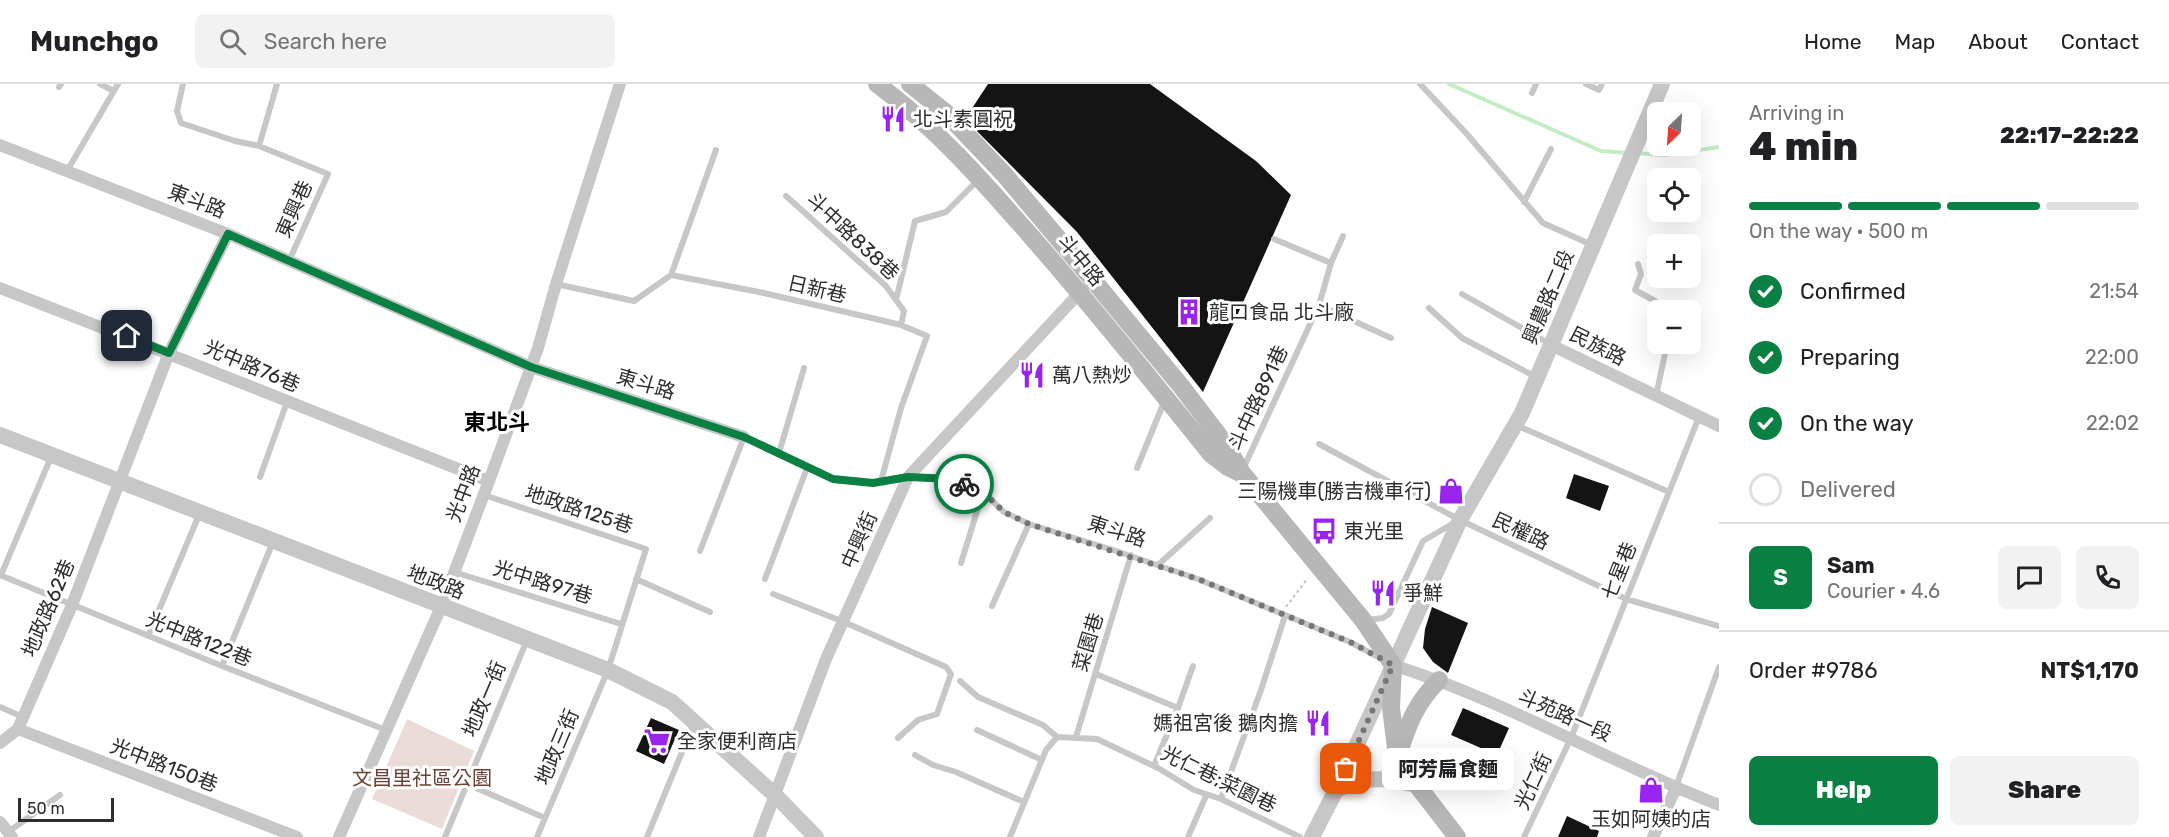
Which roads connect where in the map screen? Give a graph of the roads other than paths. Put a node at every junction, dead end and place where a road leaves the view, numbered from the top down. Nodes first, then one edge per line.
1 (99, 84) edge
2 (118, 84) edge
3 (183, 84) edge
4 (276, 84) edge
5 (620, 84) edge
6 (877, 84) edge
7 (910, 84) edge
8 (1420, 84) edge
9 (1536, 84) edge
10 (1586, 84) edge
11 (1602, 84) edge
12 (1662, 84) edge
13 (114, 91) junction
14 (1532, 93) dead end
15 (0, 146) edge
16 (259, 146) junction
17 (1551, 149) dead end
18 (716, 150) dead end
19 (67, 172) junction
20 (981, 178) junction
21 (786, 196) dead end
22 (1524, 202) junction
23 (228, 234) junction
24 (1343, 236) dead end
25 (1274, 239) dead end
26 (1592, 246) junction
27 (289, 261) junction
28 (1331, 263) junction
29 (1638, 264) dead end
30 (671, 275) junction
31 (1093, 280) junction
32 (556, 284) junction
33 (0, 288) edge
34 (1080, 293) junction
35 (1462, 294) dead end
36 (896, 300) junction
37 (1653, 300) edge
38 (1319, 305) junction
39 (1429, 308) dead end
40 (901, 326) junction
41 (1391, 338) dead end
42 (1551, 345) junction
43 (169, 353) junction
44 (1665, 354) edge
45 (531, 367) junction
46 (804, 368) dead end
47 (1536, 378) junction
48 (1181, 386) junction
49 (1165, 397) junction
50 (1655, 397) junction
51 (287, 402) junction
52 (1699, 417) junction
53 (1516, 425) junction
54 (1719, 426) edge
55 (0, 435) edge
56 (744, 437) junction
57 (1319, 444) dead end
58 (779, 453) junction
59 (52, 455) junction
60 (807, 468) junction
61 (1137, 468) dead end
62 (1242, 473) junction
63 (260, 477) dead end
64 (908, 477) junction
65 (121, 480) junction
66 (489, 481) junction
67 (881, 481) junction
68 (983, 492) junction
69 (1669, 492) junction
70 (484, 495) junction
71 (200, 511) junction
72 (1210, 518) dead end
73 (1460, 520) junction
74 (1029, 524) junction
75 (274, 541) junction
76 (700, 550) dead end
77 (1131, 555) junction
78 (961, 563) dead end
79 (1158, 565) junction
80 (454, 572) junction
81 (0, 575) edge
82 (636, 579) junction
83 (765, 579) dead end
84 (773, 594) dead end
85 (1626, 599) junction
86 (72, 606) junction
87 (992, 606) dead end
88 (441, 607) junction
89 (710, 612) dead end
90 (1283, 615) junction
91 (1362, 620) junction
92 (844, 622) junction
93 (621, 624) junction
94 (1719, 626) edge
95 (148, 636) junction
96 (527, 639) junction
97 (1393, 665) junction
98 (222, 666) junction
99 (1193, 666) dead end
100 (1719, 667) edge
101 (608, 670) junction
102 (1096, 674) junction
103 (1439, 680) junction
104 (960, 681) dead end
105 (0, 707) edge
106 (1178, 708) junction
107 (694, 722) junction
108 (21, 723) junction
109 (386, 730) junction
110 (977, 730) dead end
111 (1057, 737) junction
112 (1076, 737) junction
113 (898, 738) dead end
114 (1571, 738) junction
115 (0, 743) edge
116 (915, 755) dead end
117 (1397, 756) junction
118 (1042, 760) junction
119 (1154, 766) junction
120 (467, 784) junction
121 (1417, 785) junction
122 (1676, 788) junction
123 (1336, 790) junction
124 (60, 795) dead end
125 (776, 796) junction
126 (1206, 796) junction
127 (1221, 799) junction
128 (1024, 802) junction
129 (1719, 805) edge
130 (545, 818) junction
131 (6, 830) edge
132 (1312, 836) edge
133 (297, 837) edge
134 (339, 837) edge
135 (445, 837) edge
136 (537, 837) edge
137 (647, 837) edge
138 (759, 837) edge
139 (816, 837) edge
140 (1010, 837) edge
141 (1188, 837) edge
142 (1457, 837) edge
143 (1524, 837) edge
144 (1653, 837) edge

1 - 13 lane
2 - 13 lane
3 - 16 lane, 東興巷
4 - 16 lane
5 - 32 street, 光中路
6 - 20 main road, 斗中路
7 - 31 main road, 斗中路
8 - 22 lane
9 - 14 lane
10 - 11 lane
12 - 26 street, 興農路二段
13 - 19 lane
15 - 19 street, 東斗路
16 - 27 lane, 東興巷
17 - 22 lane
18 - 30 lane
19 - 23 street, 東斗路
20 - 34 main road, 斗中路
20 - 36 lane, 斗中路838巷
21 - 36 lane, 斗中路838巷
22 - 26 lane
23 - 27 street, 東斗路
23 - 43 street, 地政路62巷
24 - 28 lane, 斗中路891巷
25 - 28 lane
26 - 42 street, 興農路二段
27 - 45 street, 東斗路
28 - 38 lane, 斗中路891巷
29 - 37 lane
30 - 32 lane
30 - 40 lane, 日新巷
31 - 34 street, 中興街
31 - 48 main road, 斗中路
32 - 45 street, 光中路
33 - 43 street, 光中路76巷
34 - 49 main road, 斗中路
34 - 64 street, 中興街
35 - 42 lane, 民族路
36 - 40 lane, 斗中路838巷
38 - 41 lane
38 - 62 lane, 斗中路891巷
39 - 47 lane
40 - 67 lane, 日新巷
42 - 47 street, 興農路二段
42 - 50 street, 民族路
43 - 51 street, 光中路76巷
43 - 65 street, 地政路62巷
44 - 50 lane
45 - 56 street, 東斗路
45 - 66 street, 光中路
46 - 58 lane
47 - 53 street, 興農路二段
48 - 49 lane
48 - 62 main road, 斗中路
49 - 61 lane
49 - 62 main road, 斗中路
50 - 52 street, 民族路
51 - 63 lane
51 - 66 street, 光中路76巷
52 - 54 street, 民族路
52 - 69 lane, 七星巷
53 - 69 lane
53 - 73 street, 興農路二段
55 - 59 street, 地政路
56 - 58 lane, 東斗路
56 - 76 lane
57 - 73 lane, 民權路
58 - 60 lane, 東斗路
59 - 65 street, 地政路
59 - 81 lane
60 - 67 lane, 東斗路
60 - 83 lane
62 - 91 main road, 斗中路
64 - 67 lane, 東斗路
64 - 68 lane, 東斗路
64 - 92 street, 中興街
65 - 71 street, 地政路
65 - 86 street, 地政路62巷
66 - 70 street, 光中路
68 - 74 lane, 東斗路
68 - 78 lane
69 - 85 lane, 七星巷
70 - 80 street, 光中路
70 - 82 lane, 地政路125巷
71 - 75 street, 地政路
71 - 95 lane
72 - 79 lane
73 - 85 lane, 民權路
73 - 91 lane, 興農路二段
73 - 97 street, 興農路二段
74 - 77 lane, 東斗路
74 - 87 lane
75 - 88 street, 地政路
75 - 98 lane
77 - 79 lane, 東斗路
77 - 102 lane, 菜園巷
79 - 90 lane, 東斗路
80 - 88 street, 光中路
80 - 93 lane, 光中路97巷
81 - 86 lane, 光中路122巷
82 - 89 lane
82 - 93 lane, 地政路125巷
84 - 92 lane
85 - 94 lane, 民權路
85 - 114 lane, 七星巷
86 - 95 lane, 光中路122巷
86 - 108 street, 地政路62巷
88 - 96 street, 地政路
88 - 109 street, 光中路
90 - 97 lane, 東斗路
90 - 127 lane
91 - 97 main road, 斗中路
92 - 113 lane
92 - 125 street, 中興街
93 - 101 lane, 地政路125巷
95 - 98 lane, 光中路122巷
96 - 101 street, 地政路
96 - 120 lane, 地政一街
97 - 103 street, 斗苑路一段
97 - 117 main road
97 - 123 street, 興農路二段
98 - 109 lane, 光中路122巷
99 - 106 lane
100 - 122 lane
101 - 107 street, 地政路
101 - 130 lane, 地政三街
102 - 106 lane
102 - 112 lane, 菜園巷
103 - 114 street, 斗苑路一段
103 - 117 main road
104 - 111 lane
105 - 108 lane
106 - 119 lane
107 - 125 street, 地政路
107 - 137 lane
108 - 115 street, 地政路62巷
108 - 133 street, 光中路150巷
109 - 134 street, 光中路
110 - 118 lane
111 - 112 lane, 光仁巷;菜園巷
111 - 118 lane
112 - 119 lane, 光仁巷;菜園巷
114 - 122 street, 斗苑路一段
114 - 143 lane, 光仁街
116 - 128 lane
117 - 121 main road
118 - 128 lane
119 - 126 lane, 光仁巷;菜園巷
120 - 130 lane
120 - 135 lane, 地政一街
121 - 123 street
121 - 142 main road
122 - 129 street, 斗苑路一段
122 - 144 street
123 - 132 street, 興農路二段
124 - 131 lane
125 - 138 street, 中興街
125 - 139 street, 地政路
126 - 127 lane, 光仁巷;菜園巷
126 - 141 lane
127 - 132 lane, 光仁巷;菜園巷
128 - 140 lane
130 - 136 lane, 地政三街

